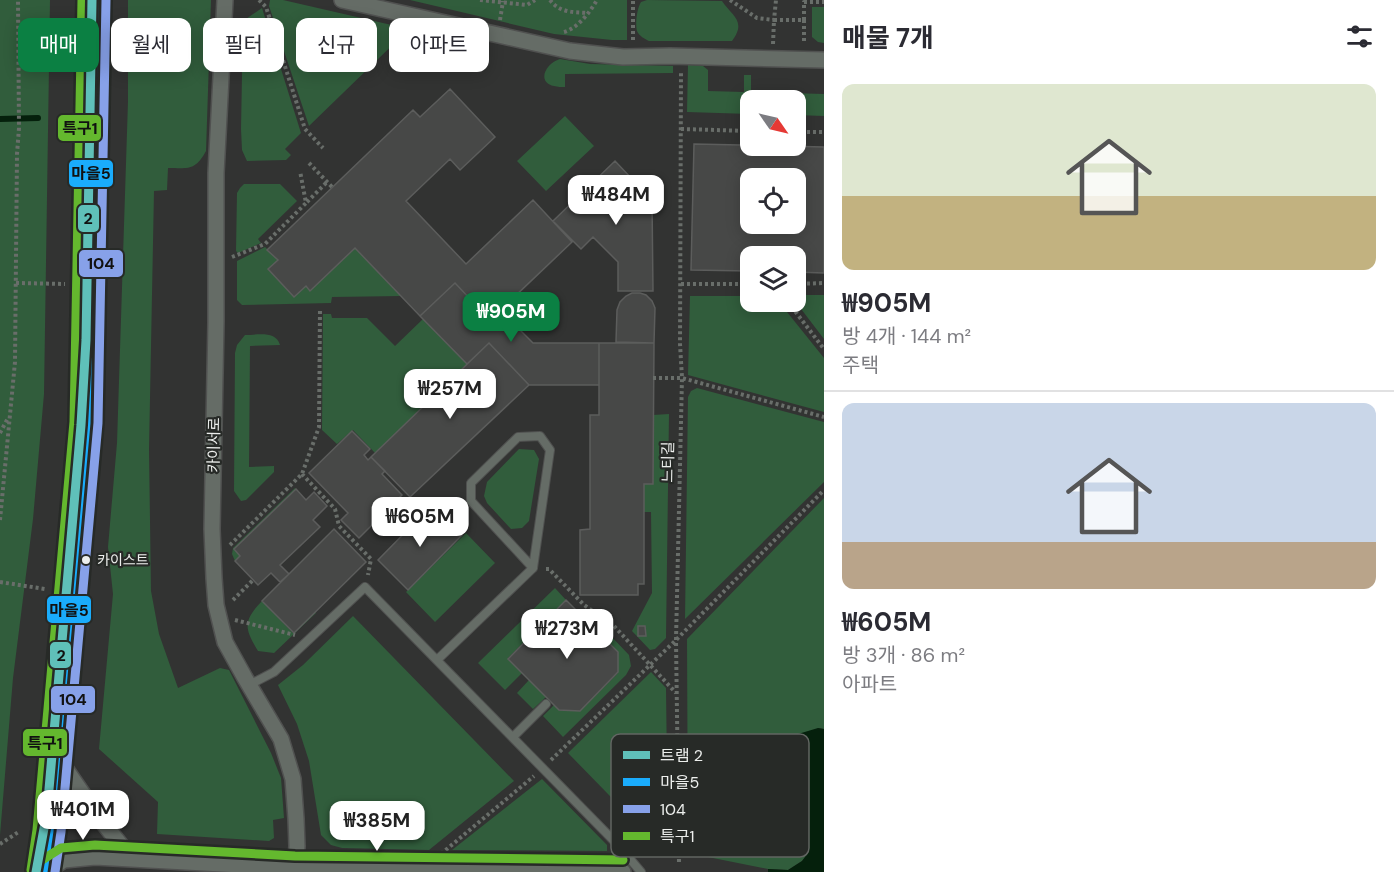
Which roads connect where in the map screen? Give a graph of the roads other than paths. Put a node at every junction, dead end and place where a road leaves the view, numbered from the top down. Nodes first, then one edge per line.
1 (94, 0) edge
2 (225, 0) edge
3 (342, 0) edge
4 (824, 60) edge
5 (533, 568) junction
6 (437, 660) junction
7 (249, 685) junction
8 (546, 704) dead end
9 (513, 737) junction
10 (56, 755) junction
11 (611, 838) edge
12 (629, 857) edge
13 (132, 859) junction
14 (295, 870) edge
15 (44, 872) edge
16 (623, 872) edge
17 (641, 872) edge

1 - 10 main road
2 - 7 street, 카이서로
3 - 4 street
5 - 5 lane
5 - 6 lane
6 - 7 lane
6 - 9 lane
7 - 14 street, 카이서로
8 - 9 lane
9 - 11 lane
10 - 13 street
10 - 15 main road
12 - 17 lane
13 - 14 street
13 - 15 street
14 - 16 street

